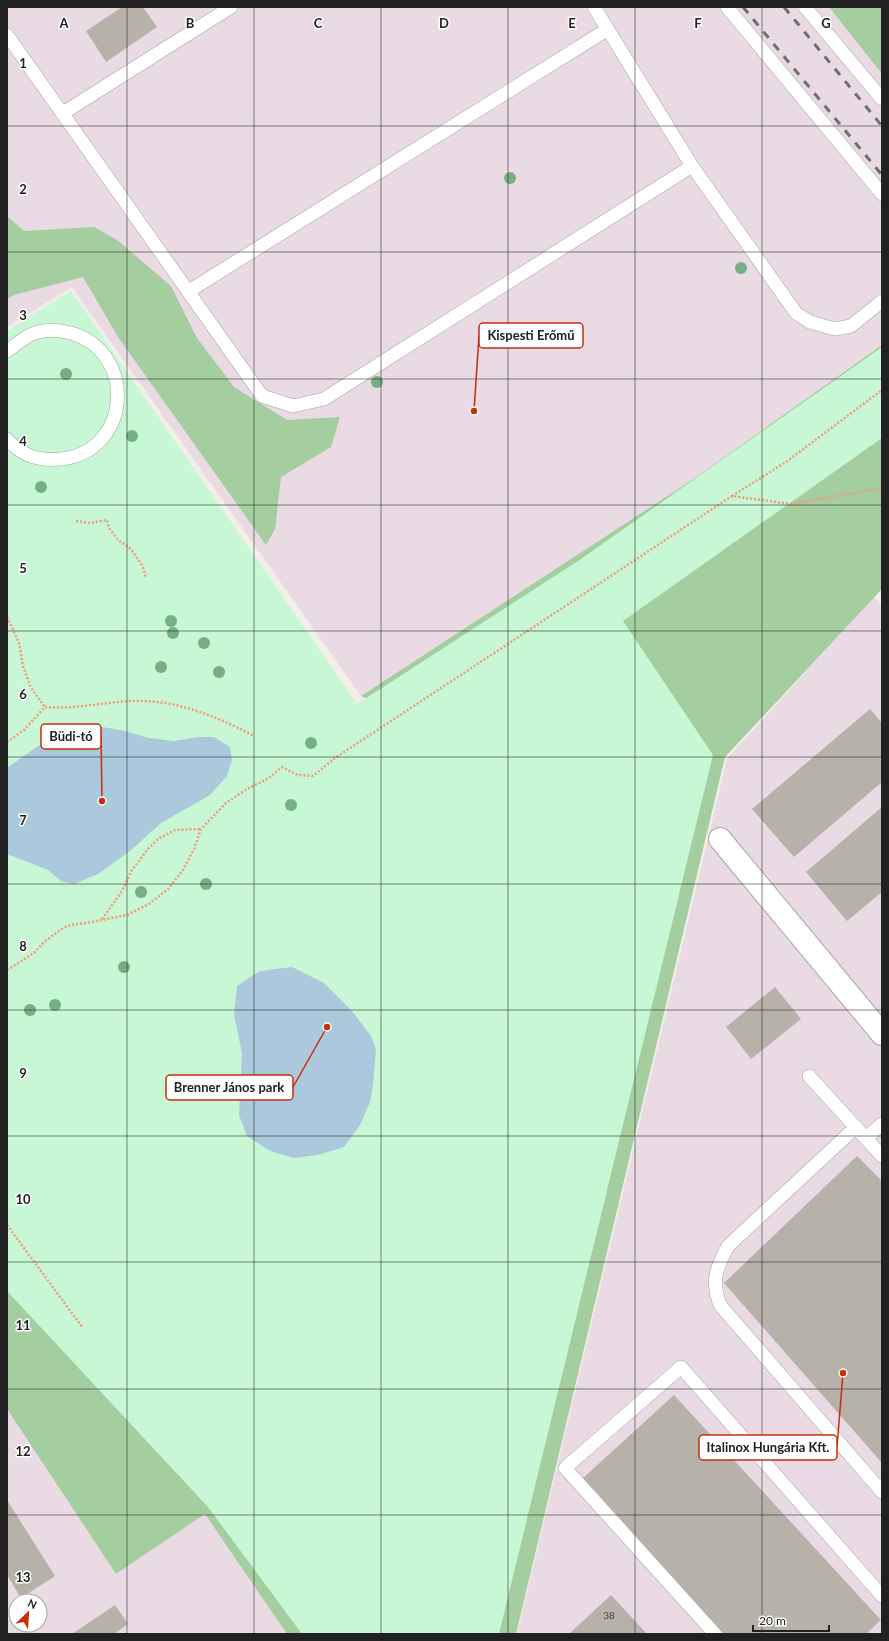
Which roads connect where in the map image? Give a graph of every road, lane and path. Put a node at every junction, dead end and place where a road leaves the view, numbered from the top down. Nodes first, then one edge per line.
1 (231, 7) edge
2 (594, 7) edge
3 (727, 7) edge
4 (805, 7) edge
5 (608, 29) junction
6 (7, 35) edge
7 (882, 99) edge
8 (63, 113) junction
9 (692, 166) junction
10 (882, 194) edge
11 (189, 291) junction
12 (882, 301) edge
13 (7, 351) edge
14 (882, 390) edge
15 (7, 439) edge
16 (882, 488) edge
17 (732, 496) junction
18 (76, 521) dead end
19 (146, 578) dead end
20 (7, 617) edge
21 (45, 707) junction
22 (254, 736) dead end
23 (7, 742) edge
24 (201, 828) junction
25 (720, 839) dead end
26 (101, 920) junction
27 (7, 970) edge
28 (882, 1034) edge
29 (809, 1076) dead end
30 (882, 1124) edge
31 (856, 1127) junction
32 (866, 1138) junction
33 (882, 1156) edge
34 (7, 1225) edge
35 (83, 1328) dead end
36 (882, 1492) edge
37 (882, 1596) edge
38 (715, 1634) edge

1 - 8 lane
2 - 5 lane
3 - 10 lane
4 - 7 lane
5 - 9 lane
5 - 11 lane
6 - 8 lane
8 - 11 lane
9 - 11 lane
9 - 12 lane
13 - 15 lane
14 - 17 path
16 - 17 path
17 - 24 path
18 - 19 path
20 - 21 path
21 - 22 path
21 - 23 path
24 - 26 path
24 - 26 path
25 - 28 street
26 - 27 path
29 - 31 lane
30 - 32 lane
31 - 32 lane
31 - 36 lane
32 - 33 lane
34 - 35 path
37 - 38 lane

